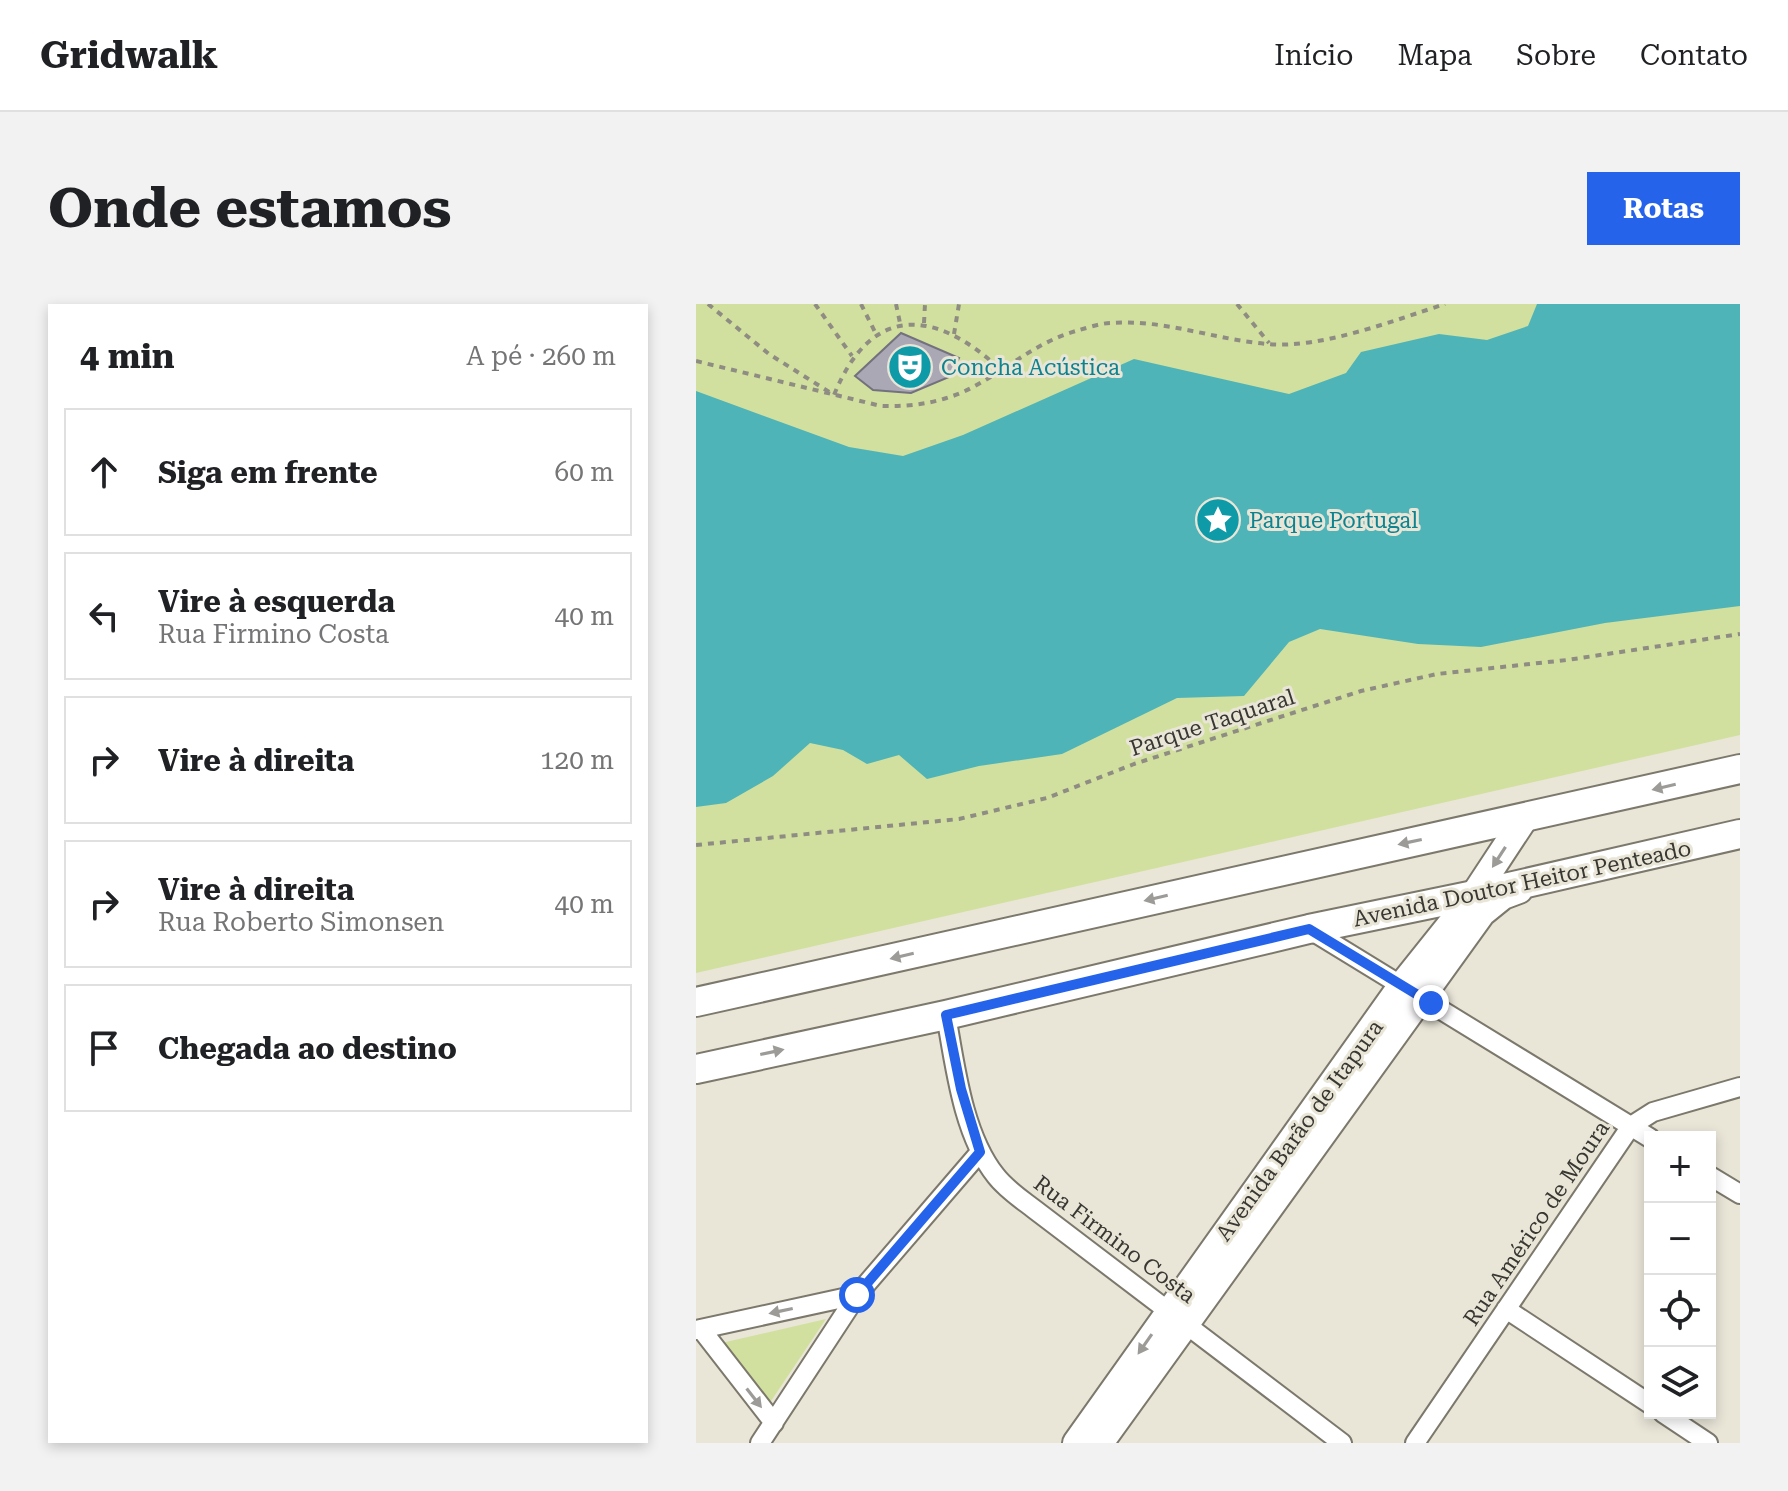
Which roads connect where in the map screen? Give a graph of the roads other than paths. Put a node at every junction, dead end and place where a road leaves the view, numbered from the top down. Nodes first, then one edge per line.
1 (1740, 769) edge
2 (1524, 819) junction
3 (1740, 834) edge
4 (1553, 877) junction
5 (1474, 895) junction
6 (1309, 929) junction
7 (1411, 991) junction
8 (696, 1002) edge
9 (946, 1015) junction
10 (696, 1069) edge
11 (1740, 1087) edge
12 (1631, 1126) junction
13 (1644, 1134) edge
14 (980, 1152) junction
15 (1716, 1180) edge
16 (1740, 1194) edge
17 (857, 1295) junction
18 (1506, 1309) junction
19 (1177, 1316) junction
20 (698, 1329) edge
21 (1644, 1400) edge
22 (1672, 1419) edge
23 (774, 1423) junction
24 (760, 1443) edge
25 (1076, 1443) edge
26 (1100, 1443) edge
27 (1342, 1443) edge
28 (1415, 1443) edge
29 (1708, 1443) edge

1 -> 2 main road
2 -> 5 main road, Avenida Barão de Itapura
2 -> 8 main road
3 - 4 main road, Avenida Doutor Heitor Penteado
4 - 5 main road, Avenida Doutor Heitor Penteado
4 - 7 main road, Avenida Barão de Itapura
5 - 6 main road, Avenida Doutor Heitor Penteado
5 - 7 main road, Avenida Barão de Itapura
6 - 7 street
6 - 9 main road, Avenida Doutor Heitor Penteado
7 - 12 street
7 - 19 main road, Avenida Barão de Itapura
10 -> 9 main road, Avenida Doutor Heitor Penteado
9 - 14 street, Rua Firmino Costa
11 - 12 street, Rua Américo de Moura
12 - 13 street
12 - 18 street, Rua Américo de Moura
14 - 17 street
14 - 19 street, Rua Firmino Costa
15 - 16 street
17 -> 20 street
17 - 23 street
18 - 21 street
18 - 28 street, Rua Américo de Moura
19 -> 25 main road, Avenida Barão de Itapura
19 - 26 main road, Avenida Barão de Itapura
19 - 27 street, Rua Firmino Costa
20 -> 23 street
22 - 29 street
23 - 24 street

